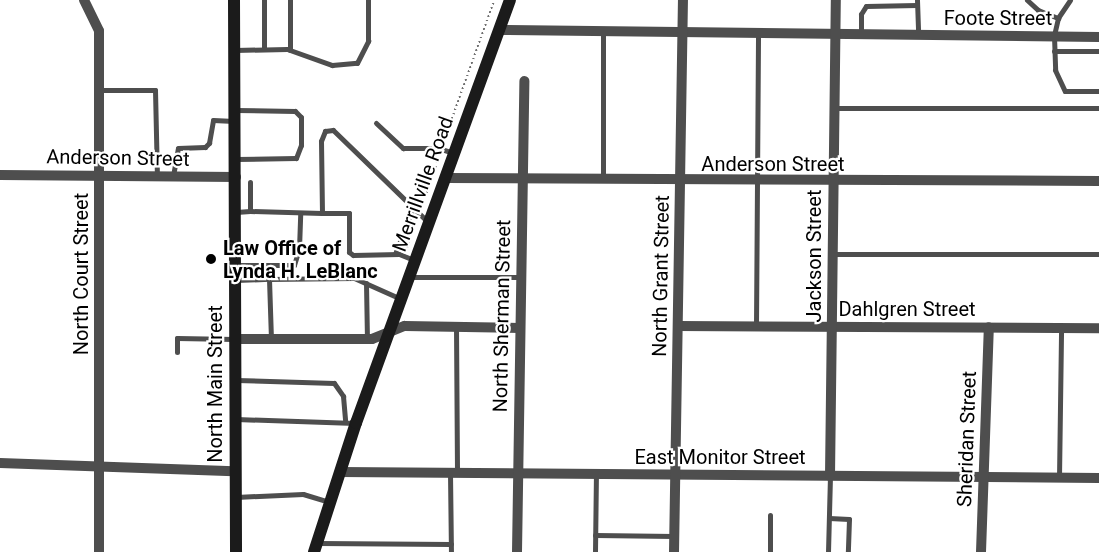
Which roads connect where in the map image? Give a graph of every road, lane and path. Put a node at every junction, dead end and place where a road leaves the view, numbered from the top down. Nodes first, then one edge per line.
1 (84, 0) edge
2 (234, 0) edge
3 (264, 0) edge
4 (290, 0) edge
5 (368, 0) edge
6 (494, 0) edge
7 (510, 0) edge
8 (682, 0) edge
9 (836, 0) edge
10 (1026, 0) edge
11 (1070, 0) edge
12 (885, 3) edge
13 (917, 3) edge
14 (1058, 18) junction
15 (500, 30) junction
16 (603, 32) junction
17 (682, 33) junction
18 (758, 34) junction
19 (836, 34) junction
20 (861, 34) junction
21 (918, 35) junction
22 (1054, 36) junction
23 (1099, 37) edge
24 (264, 49) junction
25 (235, 50) junction
26 (290, 50) junction
27 (1054, 51) junction
28 (1099, 51) edge
29 (524, 81) dead end
30 (99, 90) junction
31 (1099, 91) edge
32 (834, 108) junction
33 (1099, 108) edge
34 (235, 115) junction
35 (376, 123) dead end
36 (441, 149) junction
37 (455, 154) junction
38 (236, 159) junction
39 (0, 175) edge
40 (99, 175) junction
41 (157, 176) junction
42 (173, 176) junction
43 (236, 177) junction
44 (446, 178) junction
45 (523, 179) junction
46 (603, 180) junction
47 (1099, 181) edge
48 (250, 182) dead end
49 (680, 182) junction
50 (757, 182) junction
51 (832, 182) junction
52 (413, 208) junction
53 (250, 211) junction
54 (236, 212) junction
55 (300, 213) junction
56 (322, 213) junction
57 (419, 214) junction
58 (430, 224) junction
59 (395, 254) junction
60 (832, 255) junction
61 (1099, 255) edge
62 (416, 261) junction
63 (236, 265) junction
64 (411, 277) junction
65 (521, 277) junction
66 (269, 279) junction
67 (236, 280) junction
68 (366, 283) junction
69 (403, 299) junction
70 (678, 326) junction
71 (456, 327) junction
72 (756, 327) junction
73 (832, 327) junction
74 (989, 327) junction
75 (520, 328) junction
76 (1061, 328) junction
77 (1099, 328) edge
78 (391, 333) junction
79 (234, 339) junction
80 (271, 339) junction
81 (367, 339) junction
82 (177, 352) dead end
83 (235, 380) junction
84 (234, 419) junction
85 (350, 422) junction
86 (0, 463) edge
87 (98, 469) junction
88 (234, 471) junction
89 (340, 472) junction
90 (453, 473) junction
91 (518, 473) junction
92 (596, 474) junction
93 (676, 475) junction
94 (830, 476) junction
95 (982, 477) junction
96 (1059, 478) junction
97 (1099, 478) edge
98 (234, 497) junction
99 (330, 502) junction
100 (770, 515) dead end
101 (829, 518) junction
102 (595, 535) junction
103 (675, 536) junction
104 (451, 544) junction
105 (316, 547) edge
106 (99, 552) edge
107 (236, 552) edge
108 (451, 552) edge
109 (517, 552) edge
110 (595, 552) edge
111 (675, 552) edge
112 (770, 552) edge
113 (828, 552) edge
114 (848, 552) edge
115 (981, 552) edge

1 - 30 street, North Court Street
2 - 25 street, North Main Street
3 - 24 lane
4 - 26 lane
5 - 26 lane
6 - 36 path
7 - 15 street, Merrillville Road
8 - 17 street, North Grant Street
9 - 19 street, Jackson Street
10 - 14 lane
11 - 14 lane
12 - 13 lane
12 - 20 lane
13 - 21 lane
14 - 22 lane
15 - 16 street, Foote Street
15 - 37 street, Merrillville Road
16 - 17 street, Foote Street
16 - 46 lane
17 - 18 street, Foote Street
17 - 49 street, North Grant Street
18 - 19 street, Foote Street
18 - 50 lane
19 - 20 street, Foote Street
19 - 32 street, Jackson Street
20 - 21 street, Foote Street
21 - 22 street, Foote Street
22 - 23 street, Foote Street
22 - 27 lane
24 - 25 lane
24 - 26 lane
25 - 34 street, North Main Street
27 - 28 lane
27 - 31 lane
29 - 45 street, North Sherman Street
30 - 40 street, North Court Street
30 - 41 lane
32 - 33 lane
32 - 51 street, Jackson Street
34 - 38 street, North Main Street
34 - 38 lane
34 - 42 lane
35 - 36 lane
36 - 37 lane
36 - 57 path
37 - 44 street, Merrillville Road
38 - 43 street, North Main Street
39 - 40 street, Anderson Street
40 - 41 street, Anderson Street
40 - 87 street, North Court Street
41 - 42 street, Anderson Street
42 - 43 street, Anderson Street
43 - 54 street, North Main Street
44 - 45 street, Anderson Street
44 - 58 street, Merrillville Road
45 - 46 street, Anderson Street
45 - 65 street, North Sherman Street
46 - 49 street, Anderson Street
47 - 51 street, Anderson Street
48 - 53 lane
49 - 50 street, Anderson Street
49 - 70 street, North Grant Street
50 - 51 street, Anderson Street
50 - 72 lane
51 - 60 street, Jackson Street
52 - 56 lane
52 - 57 lane
52 - 59 lane
53 - 54 lane
53 - 55 lane
54 - 63 street, North Main Street
55 - 56 lane
55 - 63 lane
56 - 59 lane
57 - 58 lane
58 - 62 street, Merrillville Road
59 - 62 lane
60 - 61 lane
60 - 73 street, Jackson Street
62 - 64 street, Merrillville Road
63 - 67 street, North Main Street
64 - 65 lane
64 - 69 street, Merrillville Road
65 - 75 street, North Sherman Street
66 - 67 lane
66 - 68 lane
66 - 80 lane
67 - 79 street, North Main Street
68 - 69 lane
68 - 81 lane
69 - 78 street, Merrillville Road
70 - 72 street, Dahlgren Street
70 - 93 street, North Grant Street
71 - 75 street
71 - 78 street
71 - 90 lane
72 - 73 street, Dahlgren Street
73 - 74 street, Dahlgren Street
73 - 94 street, Jackson Street
74 - 76 street, Dahlgren Street
74 - 95 street, Sheridan Street
75 - 91 street, North Sherman Street
76 - 77 street, Dahlgren Street
76 - 96 lane
78 - 81 street
78 - 85 street, Merrillville Road
79 - 80 street
79 - 82 lane
79 - 83 street, North Main Street
80 - 81 street
83 - 84 street, North Main Street
83 - 85 lane
84 - 85 lane
84 - 88 street, North Main Street
85 - 89 street, Merrillville Road
86 - 87 street
87 - 88 street
87 - 106 street, North Court Street
88 - 98 street, North Main Street
89 - 90 street, East Monitor Street
89 - 99 street, Merrillville Road
90 - 91 street, East Monitor Street
90 - 104 lane
91 - 92 street, East Monitor Street
91 - 109 street, North Sherman Street
92 - 93 street, East Monitor Street
92 - 102 lane
93 - 94 street, East Monitor Street
93 - 103 street, North Grant Street
94 - 95 street, East Monitor Street
94 - 101 lane
95 - 96 street, East Monitor Street
95 - 115 street, Sheridan Street
96 - 97 street, East Monitor Street
98 - 99 lane
98 - 107 street, North Main Street
99 - 105 street, Merrillville Road
100 - 112 lane
101 - 113 lane
101 - 114 lane
102 - 103 lane
102 - 110 lane
103 - 111 street, North Grant Street
104 - 105 lane
104 - 108 lane

